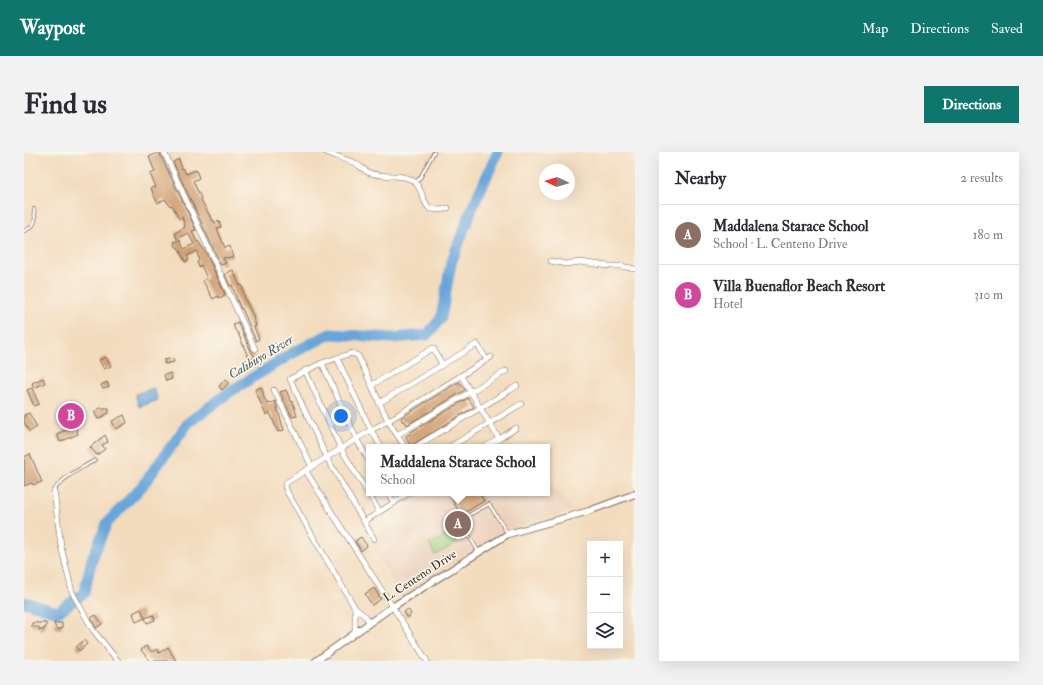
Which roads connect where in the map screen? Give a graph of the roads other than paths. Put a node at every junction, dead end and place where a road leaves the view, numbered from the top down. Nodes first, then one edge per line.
1 (164, 152) edge
2 (326, 152) edge
3 (434, 152) edge
4 (415, 182) junction
5 (448, 208) dead end
6 (34, 209) dead end
7 (24, 231) edge
8 (551, 260) dead end
9 (635, 269) edge
10 (255, 349) dead end
11 (337, 358) junction
12 (322, 363) junction
13 (442, 364) junction
14 (305, 370) junction
15 (506, 371) dead end
16 (461, 376) junction
17 (290, 379) junction
18 (283, 382) dead end
19 (372, 385) junction
20 (517, 386) dead end
21 (274, 390) dead end
22 (471, 392) junction
23 (379, 403) junction
24 (521, 404) dead end
25 (480, 407) junction
26 (388, 421) junction
27 (490, 424) junction
28 (516, 428) dead end
29 (371, 430) junction
30 (398, 435) junction
31 (499, 439) junction
32 (357, 440) junction
33 (379, 444) edge
34 (403, 444) edge
35 (420, 444) edge
36 (455, 444) edge
37 (490, 444) edge
38 (341, 449) junction
39 (366, 456) edge
40 (327, 458) junction
41 (95, 460) dead end
42 (312, 467) junction
43 (306, 471) junction
44 (366, 490) edge
45 (54, 491) joint
46 (635, 494) edge
47 (369, 496) edge
48 (390, 496) edge
49 (404, 496) edge
50 (394, 503) junction
51 (379, 512) junction
52 (365, 521) junction
53 (508, 534) junction
54 (374, 539) dead end
55 (478, 552) junction
56 (393, 606) junction
57 (355, 608) junction
58 (369, 622) junction
59 (355, 633) junction
60 (118, 661) edge
61 (316, 661) edge
62 (427, 661) edge

1 - 10 street
2 - 4 street
3 - 4 lane
4 - 5 street
6 - 7 lane
8 - 9 street
11 - 12 street
11 - 19 street
11 - 29 street
12 - 14 street
12 - 32 street
13 - 16 street
13 - 19 street
13 - 23 street
14 - 17 street
14 - 38 street
15 - 22 street
16 - 22 street
16 - 26 street
17 - 18 street
17 - 40 street
19 - 23 street
20 - 25 street
21 - 42 street
22 - 25 street
22 - 30 street
23 - 26 street
24 - 27 street
25 - 27 street
25 - 35 street
26 - 29 street
26 - 30 street
27 - 31 street
27 - 36 street
28 - 31 street
29 - 32 street
29 - 33 street
30 - 34 street
31 - 37 street
32 - 38 street
32 - 39 street
38 - 40 street
38 - 44 street
40 - 42 street
40 - 52 street
41 - 45 lane
42 - 43 street
43 - 56 street
43 - 57 street
45 - 60 street
46 - 53 street, L. Centeno Drive
47 - 51 street
48 - 50 street
49 - 50 street
50 - 51 street
51 - 52 street
52 - 54 street
53 - 55 street, L. Centeno Drive
53 - 55 lane
55 - 56 street, L. Centeno Drive
56 - 58 street, L. Centeno Drive
56 - 62 street
57 - 58 street
57 - 59 street
58 - 59 street, L. Centeno Drive
59 - 61 street, L. Centeno Drive

